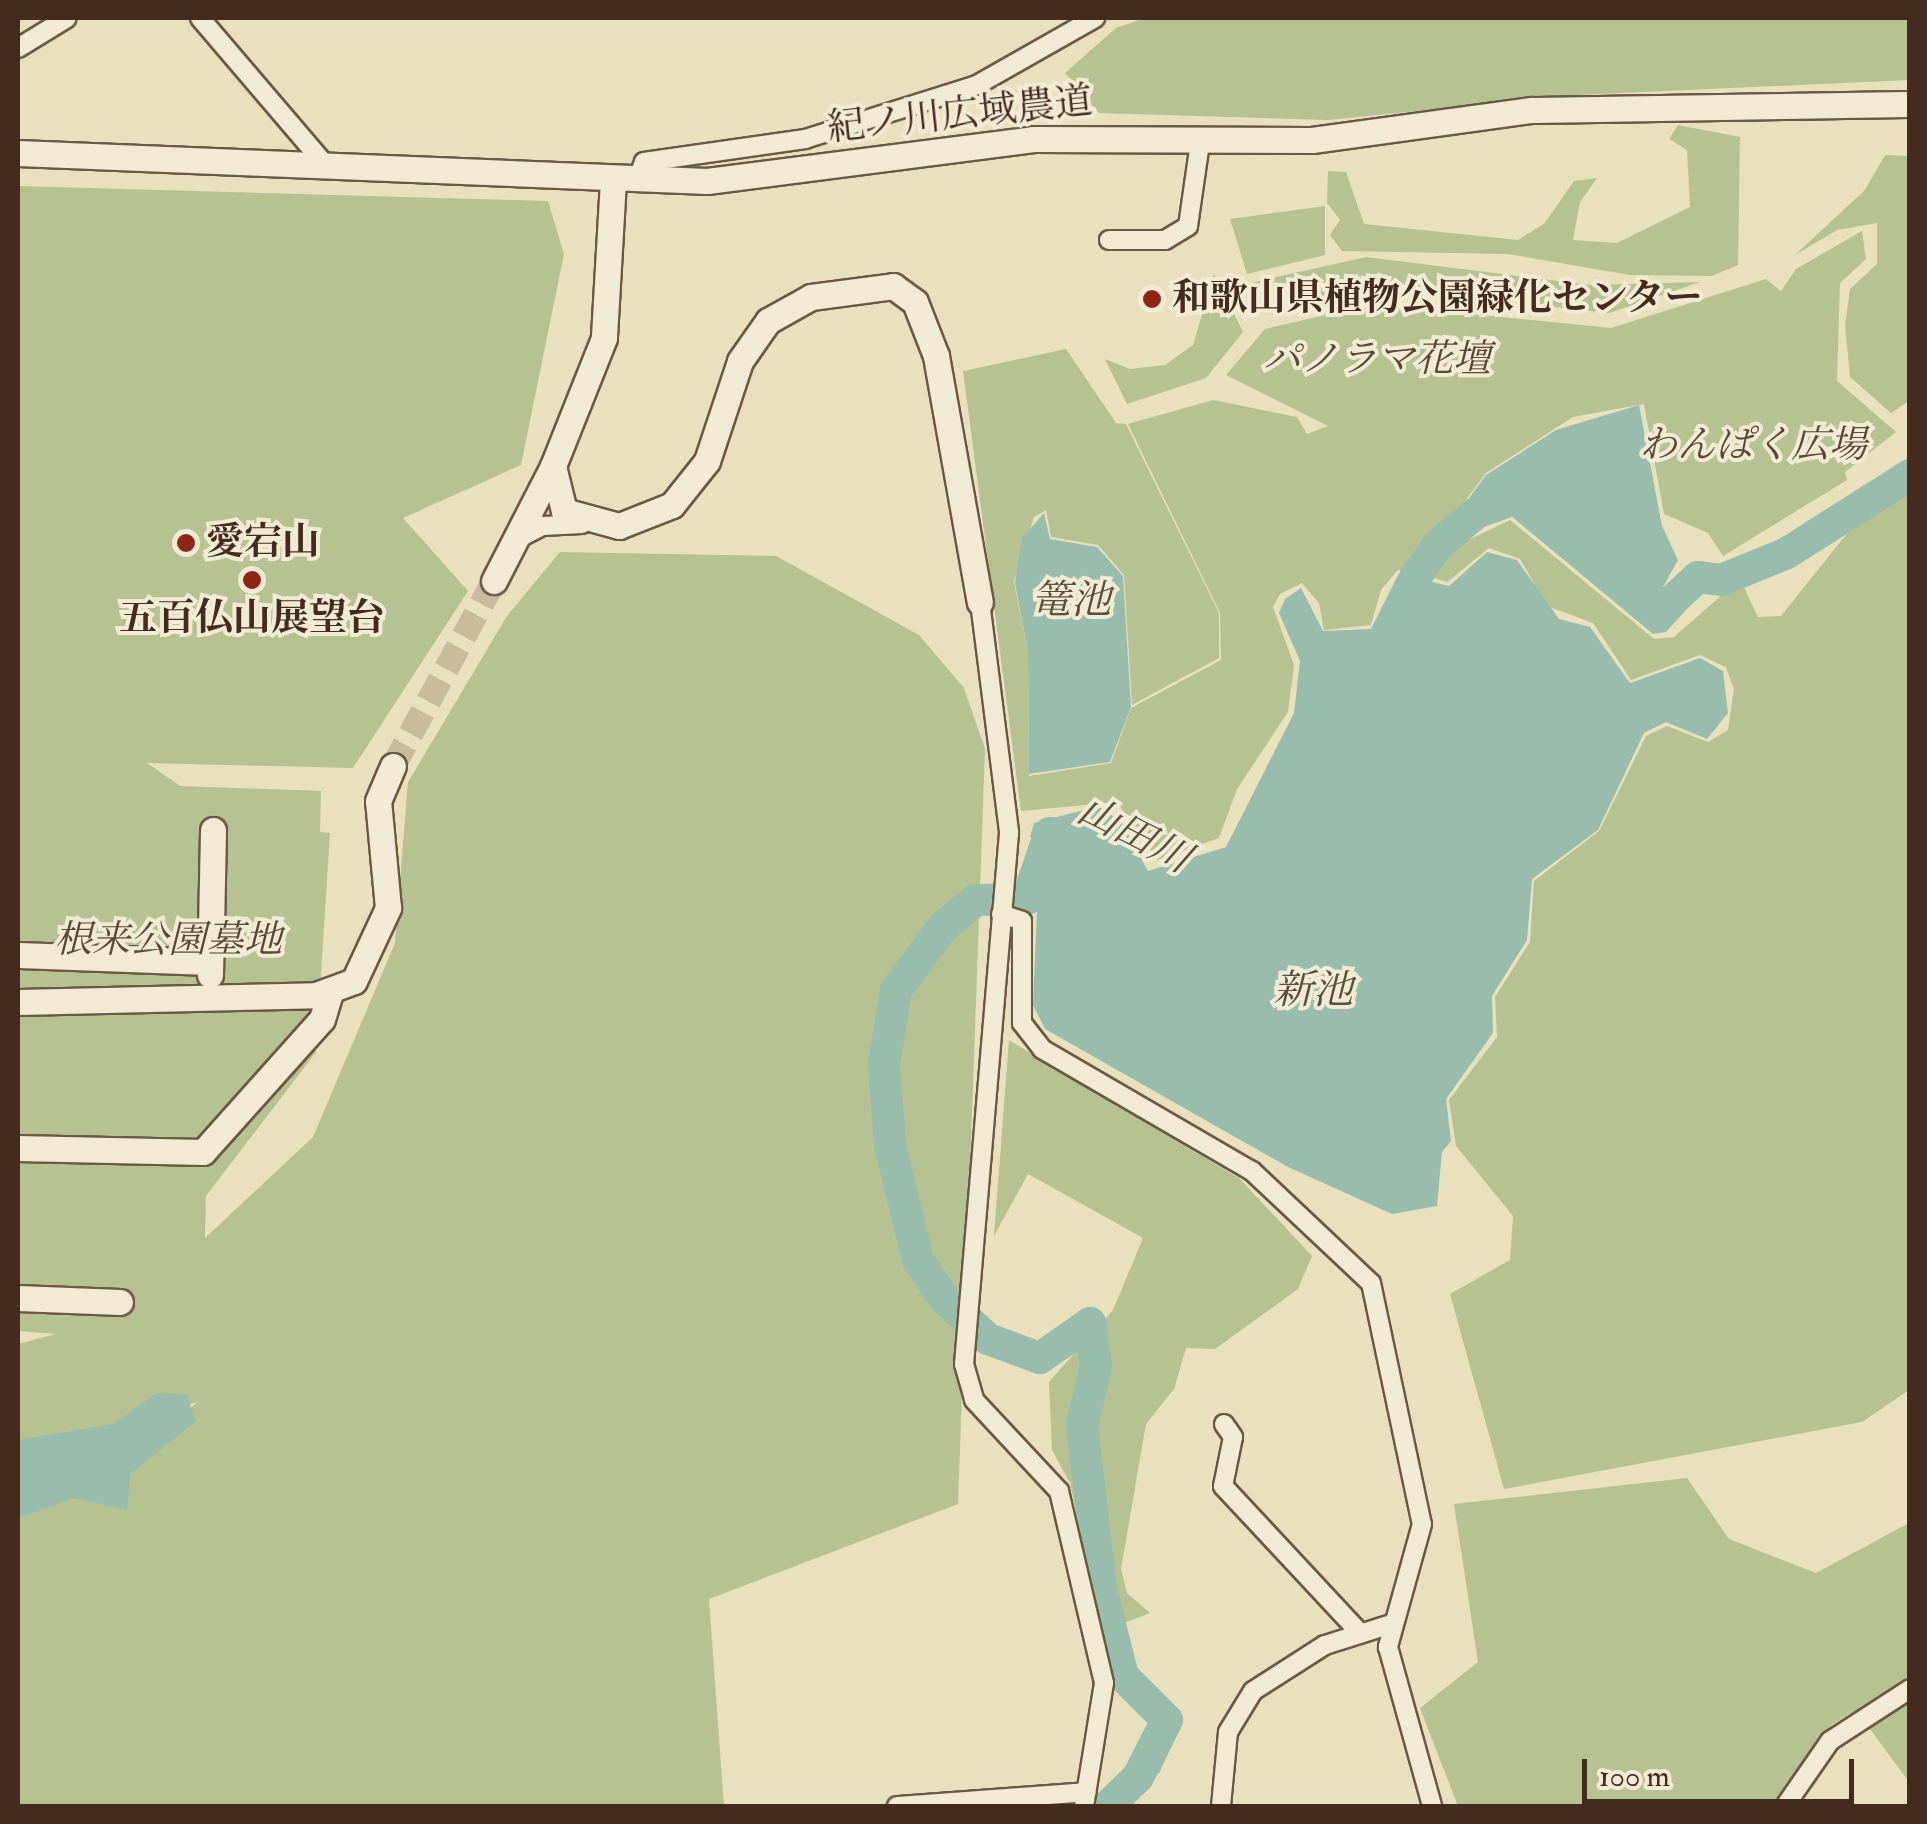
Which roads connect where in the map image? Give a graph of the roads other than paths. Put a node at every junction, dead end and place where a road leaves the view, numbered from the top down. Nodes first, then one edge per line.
1 (67, 18) edge
2 (200, 18) edge
3 (1095, 18) edge
4 (18, 48) edge
5 (1910, 104) edge
6 (1200, 142) junction
7 (18, 152) edge
8 (322, 161) junction
9 (625, 181) junction
10 (1109, 240) dead end
11 (553, 466) junction
12 (592, 524) junction
13 (514, 544) junction
14 (494, 581) tunnel mouth
15 (980, 602) joint
16 (393, 766) tunnel mouth
17 (213, 830) dead end
18 (1001, 914) junction
19 (18, 955) edge
20 (210, 962) junction
21 (330, 993) junction
22 (209, 997) junction
23 (18, 1002) edge
24 (18, 1148) edge
25 (18, 1298) edge
26 (120, 1302) dead end
27 (1224, 1424) dead end
28 (1388, 1625) junction
29 (1358, 1631) junction
30 (1910, 1688) edge
31 (1085, 1799) edge
32 (896, 1806) edge
33 (1221, 1806) edge
34 (1432, 1806) edge
35 (1785, 1806) edge

1 - 4 street
2 - 8 street
3 - 9 street
5 - 6 street, 紀ノ川広域農道
6 - 9 street, 紀ノ川広域農道
6 - 10 street
7 - 8 street, 紀ノ川広域農道
8 - 9 street, 紀ノ川広域農道
9 - 11 street
11 - 12 street
11 - 13 street
12 - 13 street
12 - 15 street
13 - 14 street
15 - 18 street
16 - 21 street
17 - 20 street
18 - 28 street
18 - 31 street
19 - 20 street
20 - 22 street
21 - 22 street
21 - 24 street
22 - 23 street
25 - 26 street
27 - 29 street
28 - 29 street
28 - 34 street
29 - 33 street
30 - 35 street
31 - 32 street

